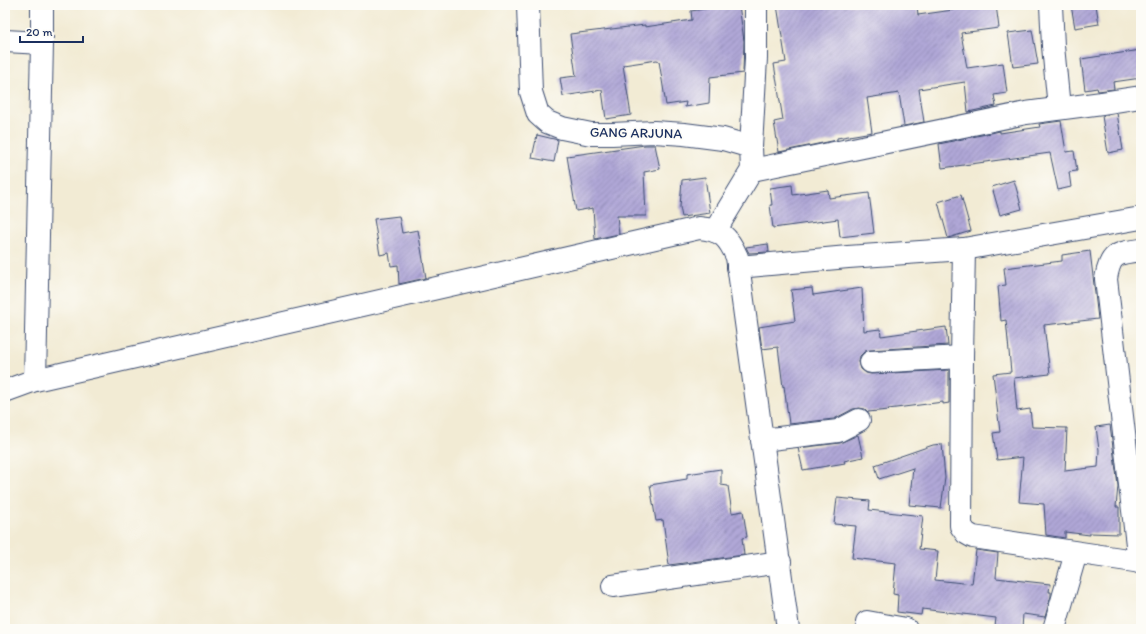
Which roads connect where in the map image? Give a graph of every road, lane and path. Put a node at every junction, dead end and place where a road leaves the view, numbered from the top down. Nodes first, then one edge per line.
1 (42, 5) edge
2 (528, 5) edge
3 (756, 5) edge
4 (1051, 5) edge
5 (5, 41) edge
6 (42, 43) junction
7 (1141, 97) edge
8 (1059, 108) junction
9 (751, 147) junction
10 (752, 170) junction
11 (1141, 218) edge
12 (715, 231) junction
13 (964, 249) junction
14 (1141, 250) edge
15 (738, 267) junction
16 (962, 357) junction
17 (871, 362) dead end
18 (35, 380) junction
19 (5, 391) edge
20 (859, 420) dead end
21 (762, 440) junction
22 (1076, 553) junction
23 (780, 562) junction
24 (1140, 562) edge
25 (613, 586) dead end
26 (867, 622) dead end
27 (788, 629) edge
28 (906, 629) edge
29 (1054, 629) edge

1 - 6 street
2 - 9 street, GANG ARJUNA
3 - 9 street
4 - 8 street
5 - 6 street
6 - 18 street
7 - 8 street
8 - 10 street
9 - 10 street
10 - 12 street
11 - 13 street
12 - 15 street
12 - 18 street
13 - 15 street
13 - 16 street
14 - 24 street
15 - 21 street
16 - 17 street
16 - 22 street
18 - 19 street
20 - 21 street
21 - 23 street
22 - 24 street
22 - 29 street
23 - 25 street
23 - 27 street
26 - 28 street

